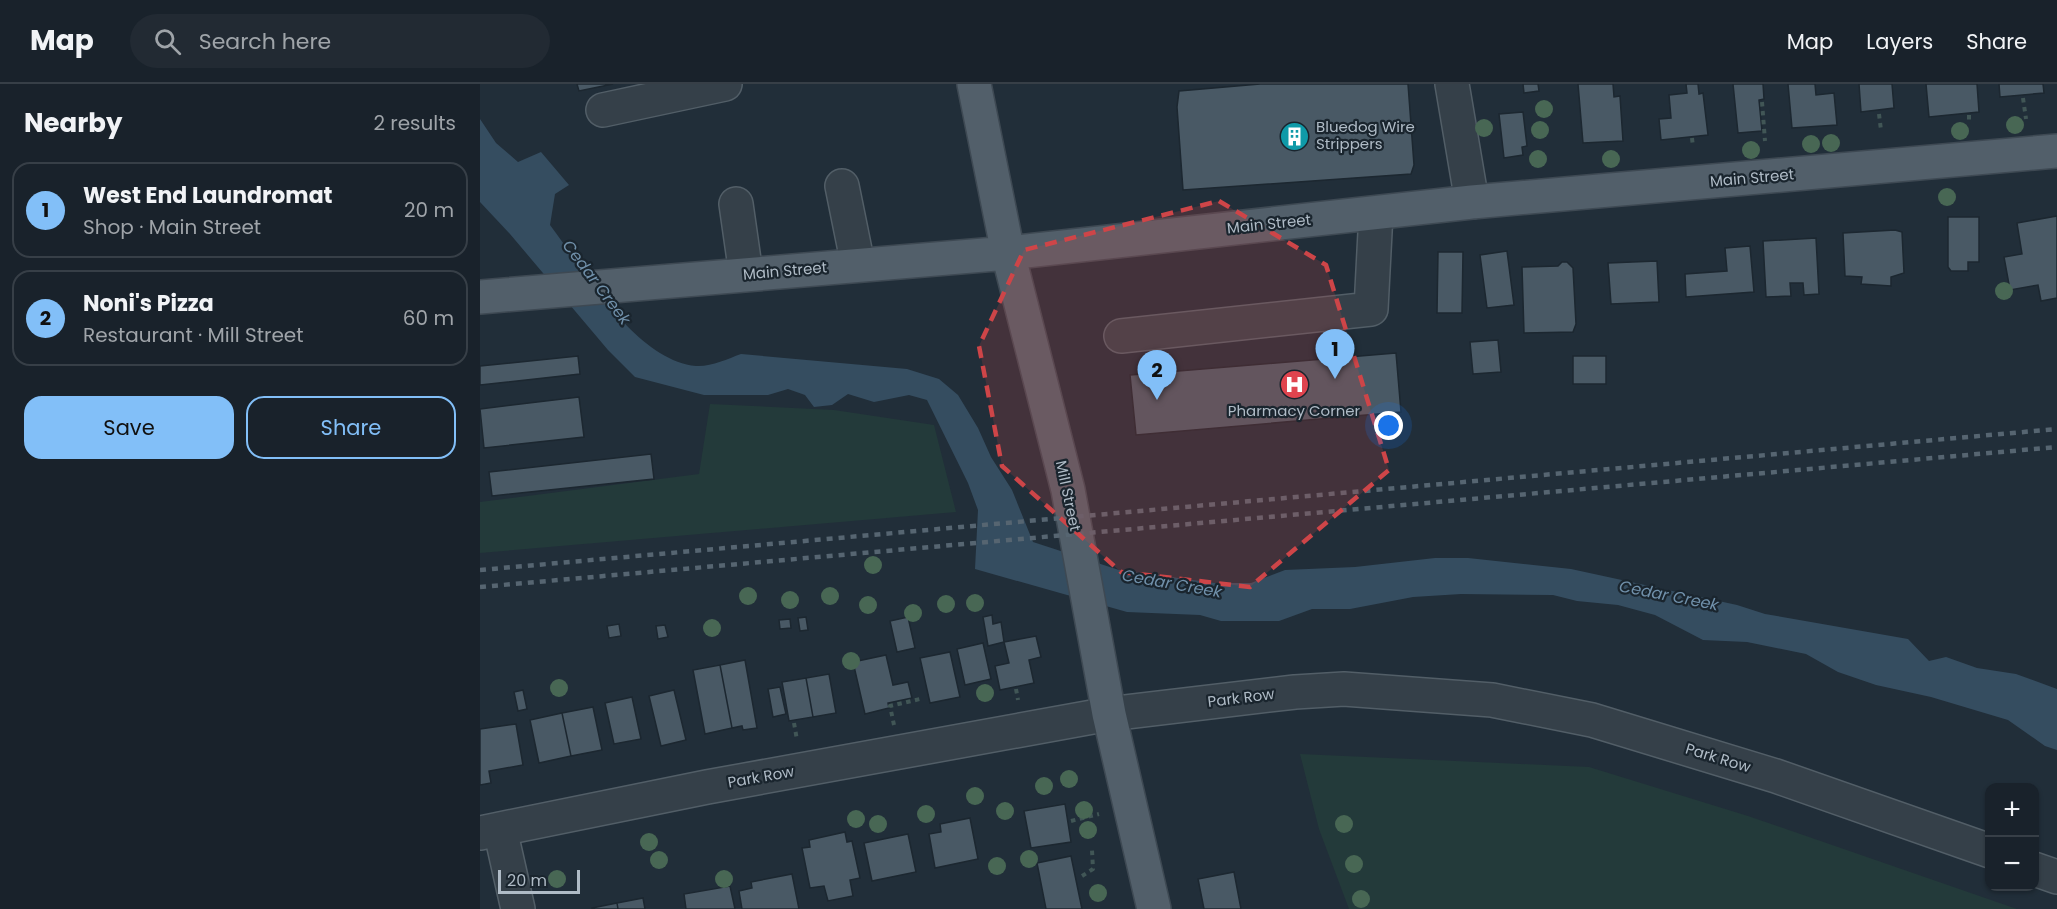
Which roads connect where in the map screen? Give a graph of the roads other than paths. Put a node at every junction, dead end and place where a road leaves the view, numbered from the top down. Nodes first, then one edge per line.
1 (725, 84) edge
2 (974, 84) edge
3 (1452, 84) edge
4 (603, 110) dead end
5 (2057, 151) edge
6 (842, 186) dead end
7 (1472, 202) junction
8 (736, 204) dead end
9 (1376, 213) junction
10 (1008, 253) junction
11 (858, 265) junction
12 (746, 274) junction
13 (480, 297) edge
14 (1121, 336) dead end
15 (1109, 714) junction
16 (490, 831) edge
17 (1985, 850) edge
18 (2039, 871) edge
19 (2057, 877) edge
20 (518, 909) edge
21 (1154, 909) edge

1 - 4 street
2 - 10 main road, Mill Street
3 - 7 street
5 - 7 main road, Main Street
6 - 11 street
7 - 9 main road, Main Street
8 - 12 street
9 - 10 main road, Main Street
9 - 14 street
10 - 11 main road, Main Street
10 - 15 main road, Mill Street
11 - 12 main road, Main Street
12 - 13 main road, Main Street
15 - 16 street, Park Row
15 - 17 street, Park Row
15 - 21 main road, Mill Street
16 - 20 street
18 - 19 street

